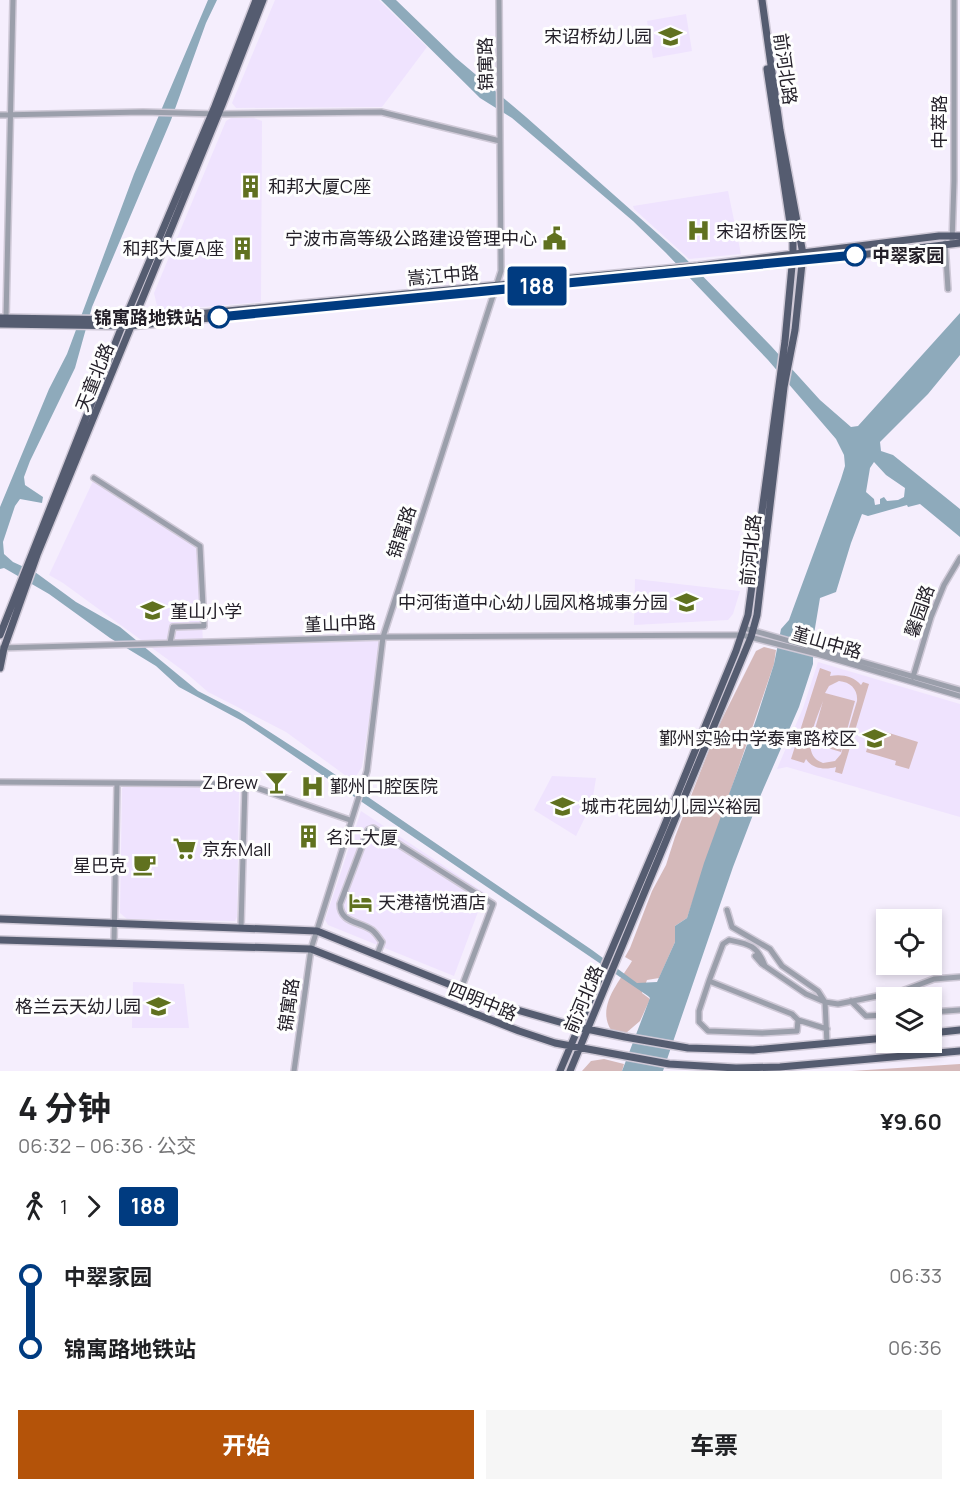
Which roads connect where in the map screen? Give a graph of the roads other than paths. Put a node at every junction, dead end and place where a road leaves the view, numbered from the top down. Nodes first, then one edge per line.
1 (14, 0) edge
2 (256, 0) edge
3 (263, 0) edge
4 (499, 0) edge
5 (760, 0) edge
6 (954, 0) edge
7 (243, 43) junction
8 (215, 111) junction
9 (0, 115) edge
10 (12, 115) junction
11 (500, 141) junction
12 (954, 240) edge
13 (802, 258) junction
14 (793, 259) junction
15 (496, 287) junction
16 (948, 289) dead end
17 (3, 321) edge
18 (128, 323) junction
19 (782, 385) junction
20 (94, 478) dead end
21 (960, 558) edge
22 (23, 585) junction
23 (747, 632) junction
24 (0, 635) edge
25 (383, 637) junction
26 (170, 643) junction
27 (2, 648) edge
28 (818, 651) junction
29 (0, 668) edge
30 (914, 677) junction
31 (960, 690) edge
32 (960, 696) edge
33 (0, 782) edge
34 (117, 783) junction
35 (245, 784) junction
36 (350, 820) junction
37 (727, 910) dead end
38 (0, 919) edge
39 (115, 923) junction
40 (241, 928) junction
41 (316, 931) junction
42 (0, 940) edge
43 (114, 943) junction
44 (311, 949) junction
45 (377, 956) junction
46 (755, 956) dead end
47 (765, 966) junction
48 (960, 977) edge
49 (709, 981) junction
50 (461, 989) junction
51 (850, 1001) junction
52 (825, 1002) junction
53 (960, 1010) edge
54 (942, 1011) edge
55 (876, 1016) edge
56 (798, 1020) junction
57 (578, 1027) junction
58 (587, 1029) junction
59 (826, 1029) junction
60 (960, 1030) edge
61 (942, 1032) edge
62 (780, 1033) junction
63 (876, 1039) edge
64 (827, 1044) junction
65 (570, 1046) junction
66 (579, 1048) junction
67 (780, 1048) junction
68 (960, 1051) edge
69 (294, 1071) edge
70 (560, 1071) edge
71 (570, 1071) edge

1 - 10 street
2 - 7 main road, 天童北路
3 - 7 main road, 天童北路
4 - 11 street, 锦寓路
5 - 13 main road, 前河北路
5 - 14 main road, 前河北路
6 - 12 street, 中萃路
7 - 8 main road, 天童北路
8 - 10 street
8 - 11 street
8 - 18 main road, 天童北路
9 - 10 street
10 - 17 street
11 - 15 street, 锦寓路
12 - 13 main road, 嵩江中路
12 - 16 street, 中萃路
13 - 14 main road, 嵩江中路
13 - 19 main road, 前河北路
14 - 15 main road, 嵩江中路
14 - 19 main road, 前河北路
15 - 18 main road, 嵩江中路
15 - 25 street, 锦寓路
17 - 18 main road, 嵩江中路
17 - 18 main road, 嵩江中路
18 - 22 main road, 天童北路
18 - 22 main road
19 - 23 main road, 前河北路
20 - 26 street
21 - 30 street, 馨园路
22 - 24 main road
22 - 27 main road, 天童北路
23 - 25 street, 堇山中路
23 - 28 street, 堇山中路
23 - 57 main road, 前河北路
23 - 58 main road, 前河北路
25 - 26 street, 堇山中路
25 - 36 street, 锦寓路
26 - 27 street, 堇山中路
27 - 29 main road, 天童北路
28 - 30 street, 堇山中路
28 - 32 street, 堇山中路
30 - 31 street, 堇山中路
33 - 34 street
34 - 35 street
34 - 39 street
35 - 36 street
35 - 40 street
36 - 41 street, 锦寓路
37 - 52 street
38 - 39 main road, 四明中路
39 - 40 main road, 四明中路
39 - 43 street
40 - 41 main road, 四明中路
41 - 44 street, 锦寓路
41 - 45 main road, 四明中路
42 - 43 main road, 四明中路
43 - 44 main road, 四明中路
44 - 65 main road, 四明中路
44 - 69 street, 锦寓路
45 - 50 main road, 四明中路
45 - 50 street
46 - 47 street
47 - 49 street
47 - 52 street
48 - 51 street
49 - 56 street
49 - 62 street
50 - 57 main road, 四明中路
51 - 52 street
51 - 55 street
52 - 59 street
53 - 54 street
56 - 59 street
56 - 62 street
57 - 58 main road, 四明中路
57 - 65 main road, 前河北路
58 - 66 main road, 前河北路
58 - 67 main road, 四明中路
59 - 64 street
60 - 61 main road
62 - 67 street
63 - 64 main road, 四明中路
64 - 67 main road, 四明中路
65 - 66 main road, 四明中路
65 - 70 main road, 前河北路
66 - 68 main road, 四明中路
66 - 71 main road, 前河北路

